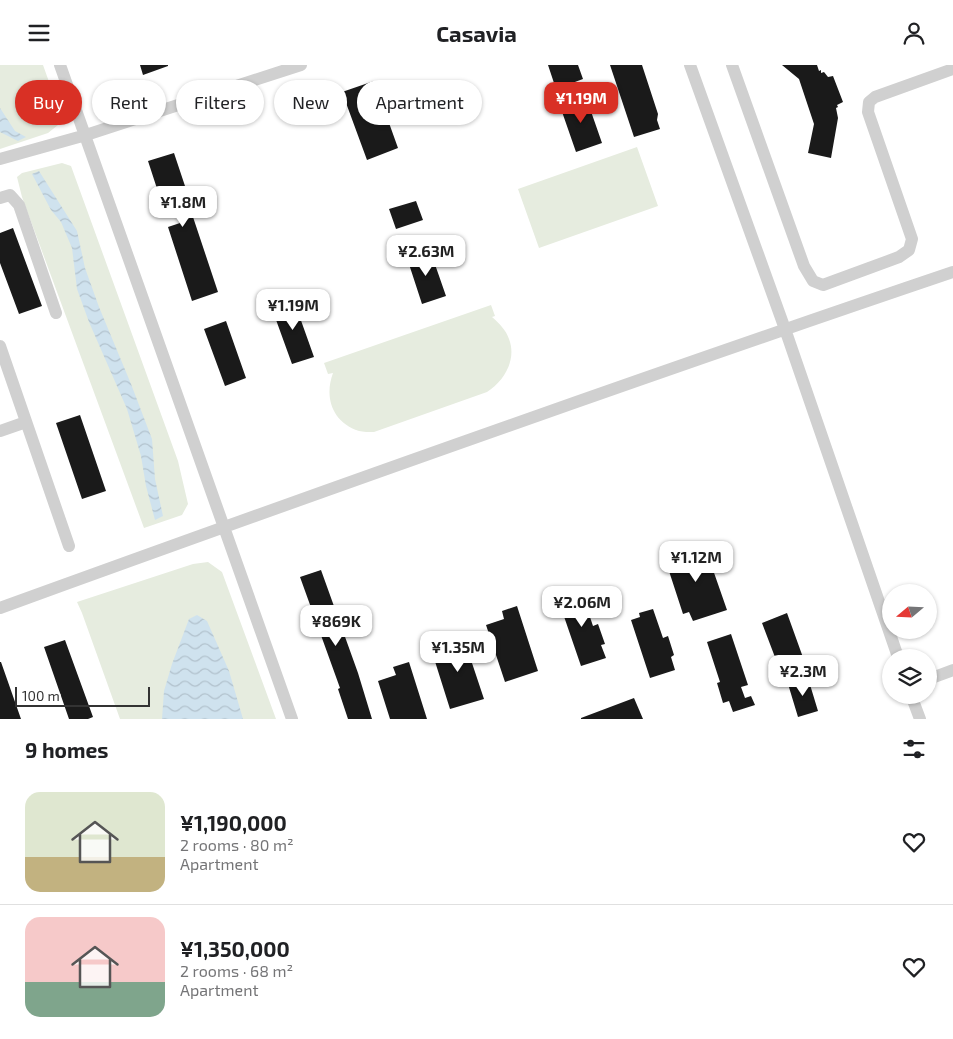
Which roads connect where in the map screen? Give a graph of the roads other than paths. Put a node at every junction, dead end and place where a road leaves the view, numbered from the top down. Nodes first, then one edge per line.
1 (60, 65) edge
2 (300, 65) edge
3 (690, 65) edge
4 (732, 65) edge
5 (953, 69) edge
6 (86, 135) junction
7 (0, 159) edge
8 (0, 198) edge
9 (953, 271) edge
10 (56, 313) dead end
11 (785, 329) junction
12 (0, 346) edge
13 (26, 422) junction
14 (0, 431) edge
15 (224, 527) junction
16 (69, 546) dead end
17 (0, 608) edge
18 (895, 649) edge
19 (953, 670) edge
20 (937, 676) edge
21 (915, 704) edge
22 (292, 719) edge
23 (920, 719) edge

1 - 6 street
2 - 6 street
3 - 11 street
4 - 5 street
6 - 7 street
6 - 15 street
8 - 10 street
9 - 11 street
11 - 15 street
11 - 18 street
12 - 13 street
13 - 14 street
13 - 16 street
15 - 17 street
15 - 22 street
19 - 20 street
21 - 23 street

